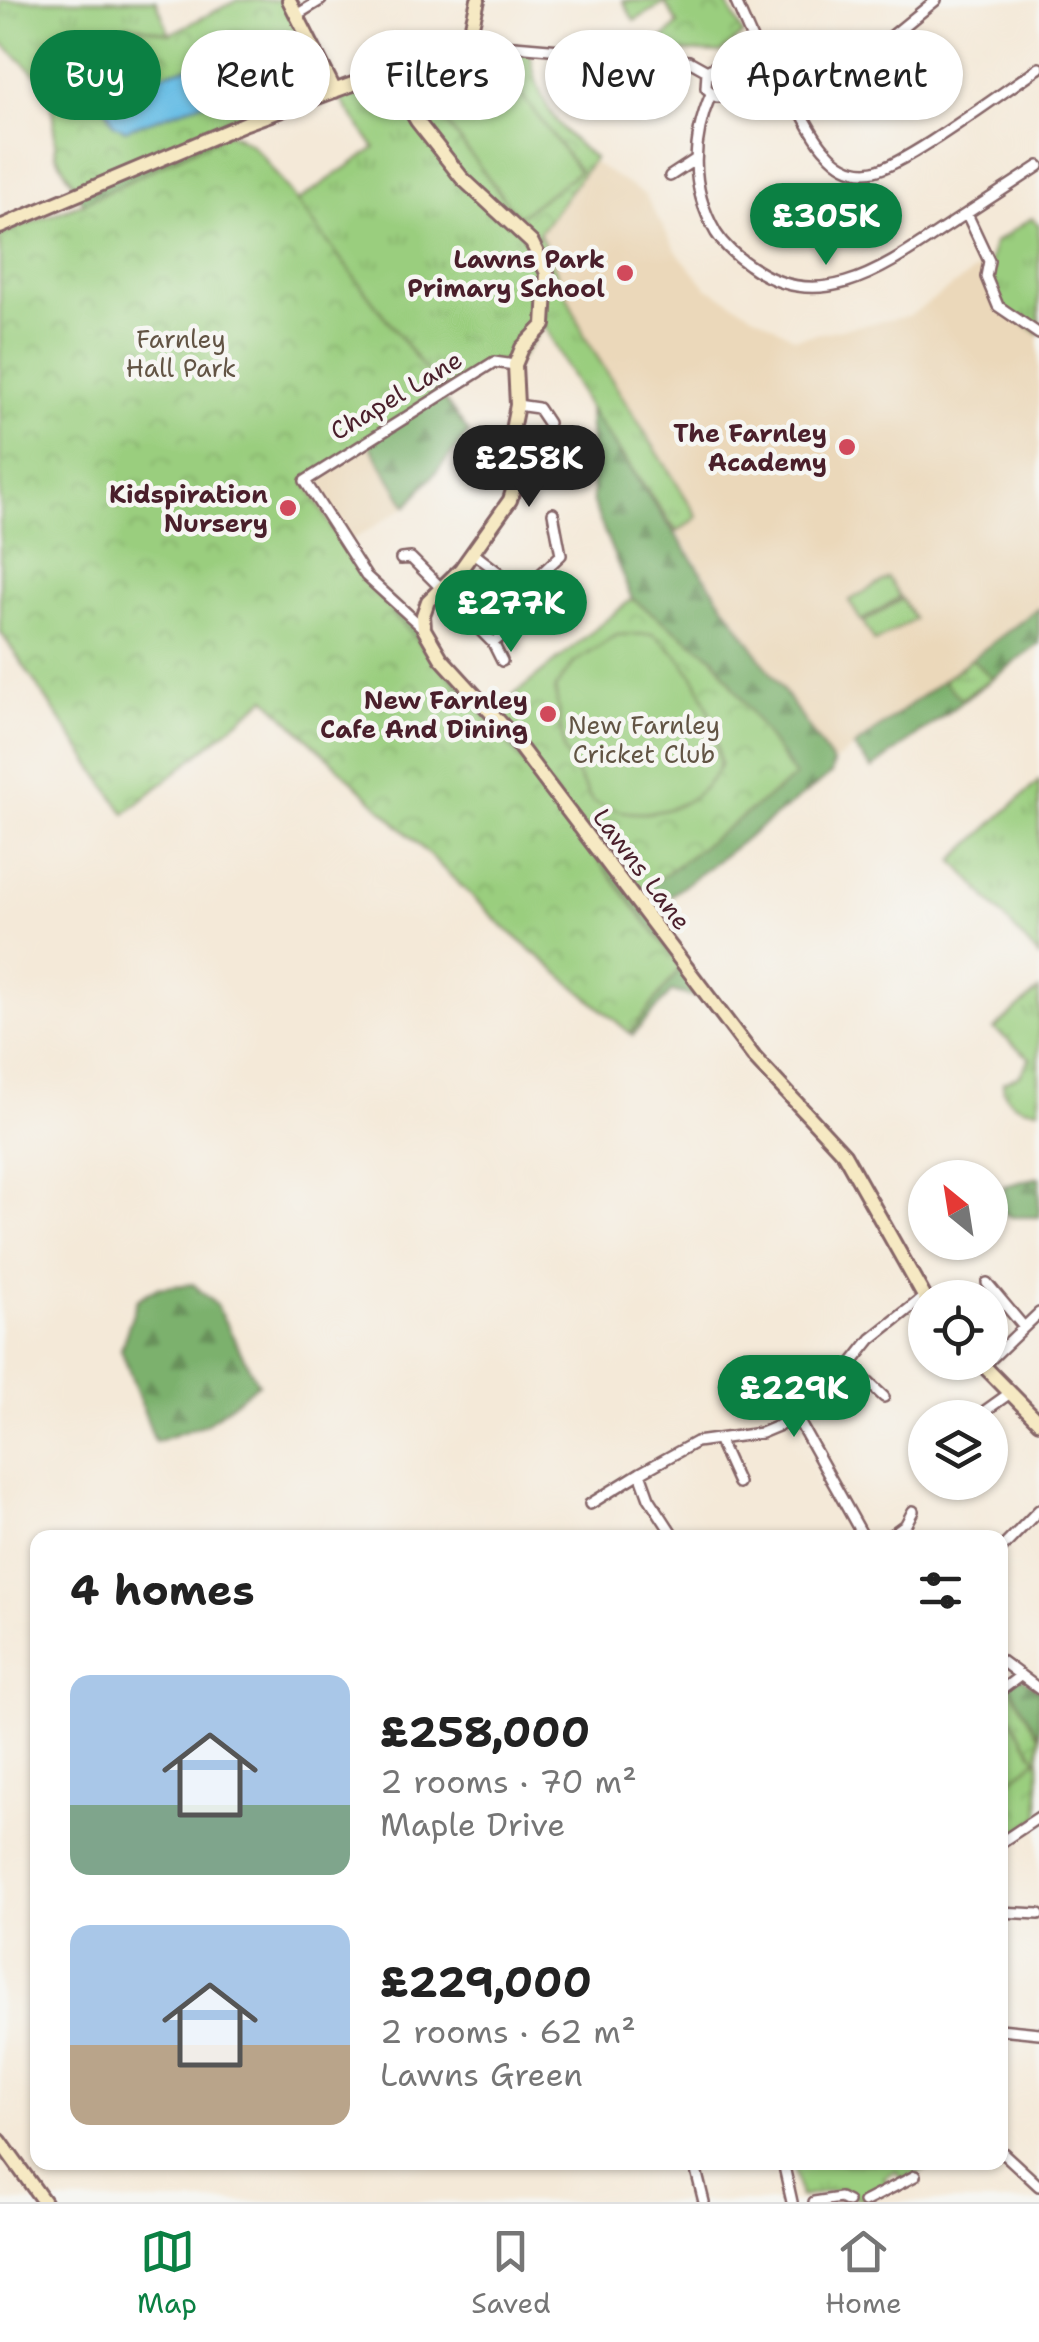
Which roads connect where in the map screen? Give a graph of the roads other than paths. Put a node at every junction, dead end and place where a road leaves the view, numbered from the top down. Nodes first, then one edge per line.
1 (289, 0) edge
2 (321, 0) edge
3 (478, 0) edge
4 (735, 0) edge
5 (936, 0) edge
6 (298, 14) junction
7 (471, 30) edge
8 (748, 30) edge
9 (899, 30) edge
10 (691, 62) edge
11 (1039, 68) edge
12 (711, 69) edge
13 (706, 72) junction
14 (350, 86) edge
15 (335, 91) junction
16 (711, 94) joint
17 (963, 117) edge
18 (416, 120) edge
19 (804, 120) edge
20 (958, 120) edge
21 (696, 159) junction
22 (1039, 166) edge
23 (670, 176) dead end
24 (966, 214) junction
25 (0, 227) edge
26 (1039, 334) edge
27 (516, 365) junction
28 (516, 405) junction
29 (548, 423) dead end
30 (305, 481) joint
31 (553, 512) dead end
32 (418, 546) dead end
33 (473, 553) junction
34 (440, 587) junction
35 (520, 600) junction
36 (468, 618) dead end
37 (424, 629) junction
38 (493, 644) junction
39 (502, 661) dead end
40 (1001, 1278) dead end
41 (914, 1280) edge
42 (908, 1310) edge
43 (1039, 1313) edge
44 (1022, 1326) junction
45 (1008, 1340) edge
46 (852, 1367) junction
47 (999, 1380) edge
48 (1010, 1393) junction
49 (884, 1396) dead end
50 (1000, 1400) edge
51 (797, 1418) junction
52 (1039, 1422) edge
53 (719, 1441) junction
54 (640, 1473) junction
55 (738, 1483) dead end
56 (590, 1504) dead end
57 (1039, 1510) edge
58 (913, 1511) dead end
59 (670, 1530) edge
60 (860, 1530) edge
61 (898, 1530) edge
62 (1008, 1542) edge
63 (1008, 1666) edge
64 (1020, 1676) junction
65 (1008, 1685) edge
66 (1039, 1689) edge
67 (1039, 1817) edge
68 (1008, 1837) edge
69 (1008, 1912) edge
70 (1039, 1914) edge
71 (1008, 2029) edge
72 (1039, 2033) edge
73 (0, 2141) edge
74 (1008, 2157) edge
75 (696, 2170) edge
76 (784, 2170) edge
77 (915, 2176) dead end
78 (1039, 2186) edge
79 (44, 2202) edge
80 (704, 2202) edge
81 (792, 2202) edge
82 (814, 2202) edge
83 (848, 2202) edge
84 (864, 2202) edge

1 - 6 street
2 - 6 street
3 - 7 street
4 - 8 street
5 - 9 street
6 - 15 street
10 - 13 street
11 - 17 street
12 - 13 street
13 - 16 street
14 - 15 street
15 - 25 street
16 - 21 street
18 - 27 street
19 - 20 street
21 - 23 street
21 - 24 street
22 - 24 street
24 - 26 street
27 - 28 street
27 - 30 street, Chapel Lane
28 - 29 street
28 - 33 street
30 - 37 street, Lawns Lane
31 - 35 street
32 - 34 street
33 - 34 street
33 - 35 street
34 - 37 street
35 - 38 street
36 - 38 street
37 - 41 street, Lawns Lane
38 - 39 street
40 - 44 street
42 - 46 street
43 - 44 street
44 - 45 street
46 - 49 street
46 - 51 street
47 - 48 street
48 - 50 street
48 - 52 street
51 - 53 street
51 - 60 street
53 - 54 street
53 - 55 street
54 - 56 street
54 - 59 street
57 - 62 street
58 - 61 street
63 - 64 street
64 - 65 street
64 - 66 street
67 - 68 street
69 - 70 street
71 - 72 street
73 - 79 street
74 - 78 street
75 - 80 street
76 - 81 street
77 - 84 street
82 - 83 street

